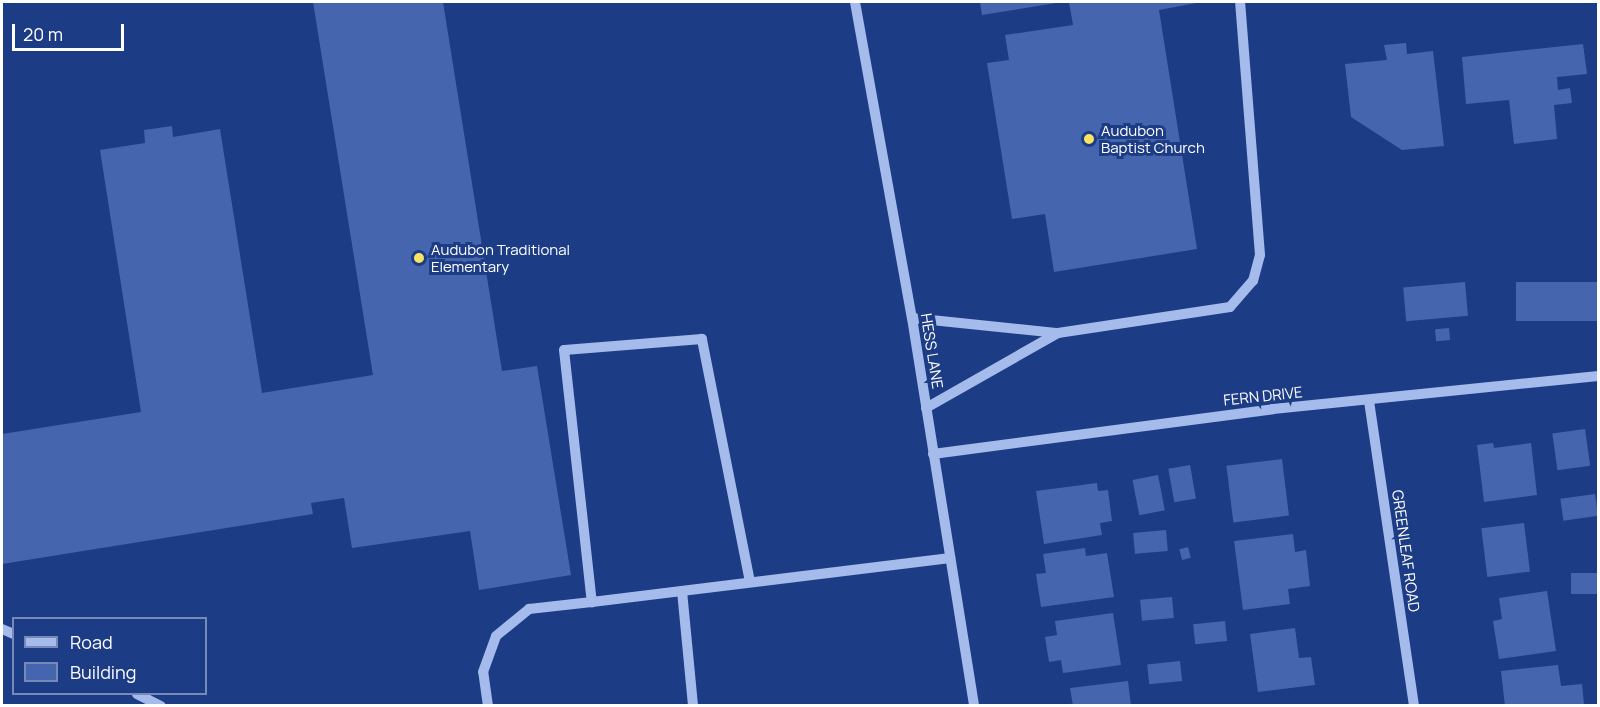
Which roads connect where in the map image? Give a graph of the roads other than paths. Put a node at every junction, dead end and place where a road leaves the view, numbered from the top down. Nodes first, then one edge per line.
1 (855, 2) edge
2 (1240, 2) edge
3 (912, 318) junction
4 (1058, 333) junction
5 (1599, 376) edge
6 (1369, 401) junction
7 (926, 408) junction
8 (933, 454) junction
9 (950, 558) junction
10 (750, 582) junction
11 (682, 591) junction
12 (592, 602) junction
13 (141, 695) edge
14 (161, 705) edge
15 (488, 705) edge
16 (693, 705) edge
17 (974, 705) edge
18 (1414, 705) edge

1 - 3 street, HESS LANE
2 - 4 street
3 - 4 street
3 - 7 street, HESS LANE
4 - 7 street
5 - 6 street, FERN DRIVE
6 - 8 street, FERN DRIVE
6 - 18 street, GREENLEAF ROAD
7 - 8 street, HESS LANE
8 - 9 street, HESS LANE
9 - 10 street
9 - 17 street, HESS LANE
10 - 11 street
10 - 12 street
11 - 12 street
11 - 16 street
12 - 15 street
13 - 14 street

